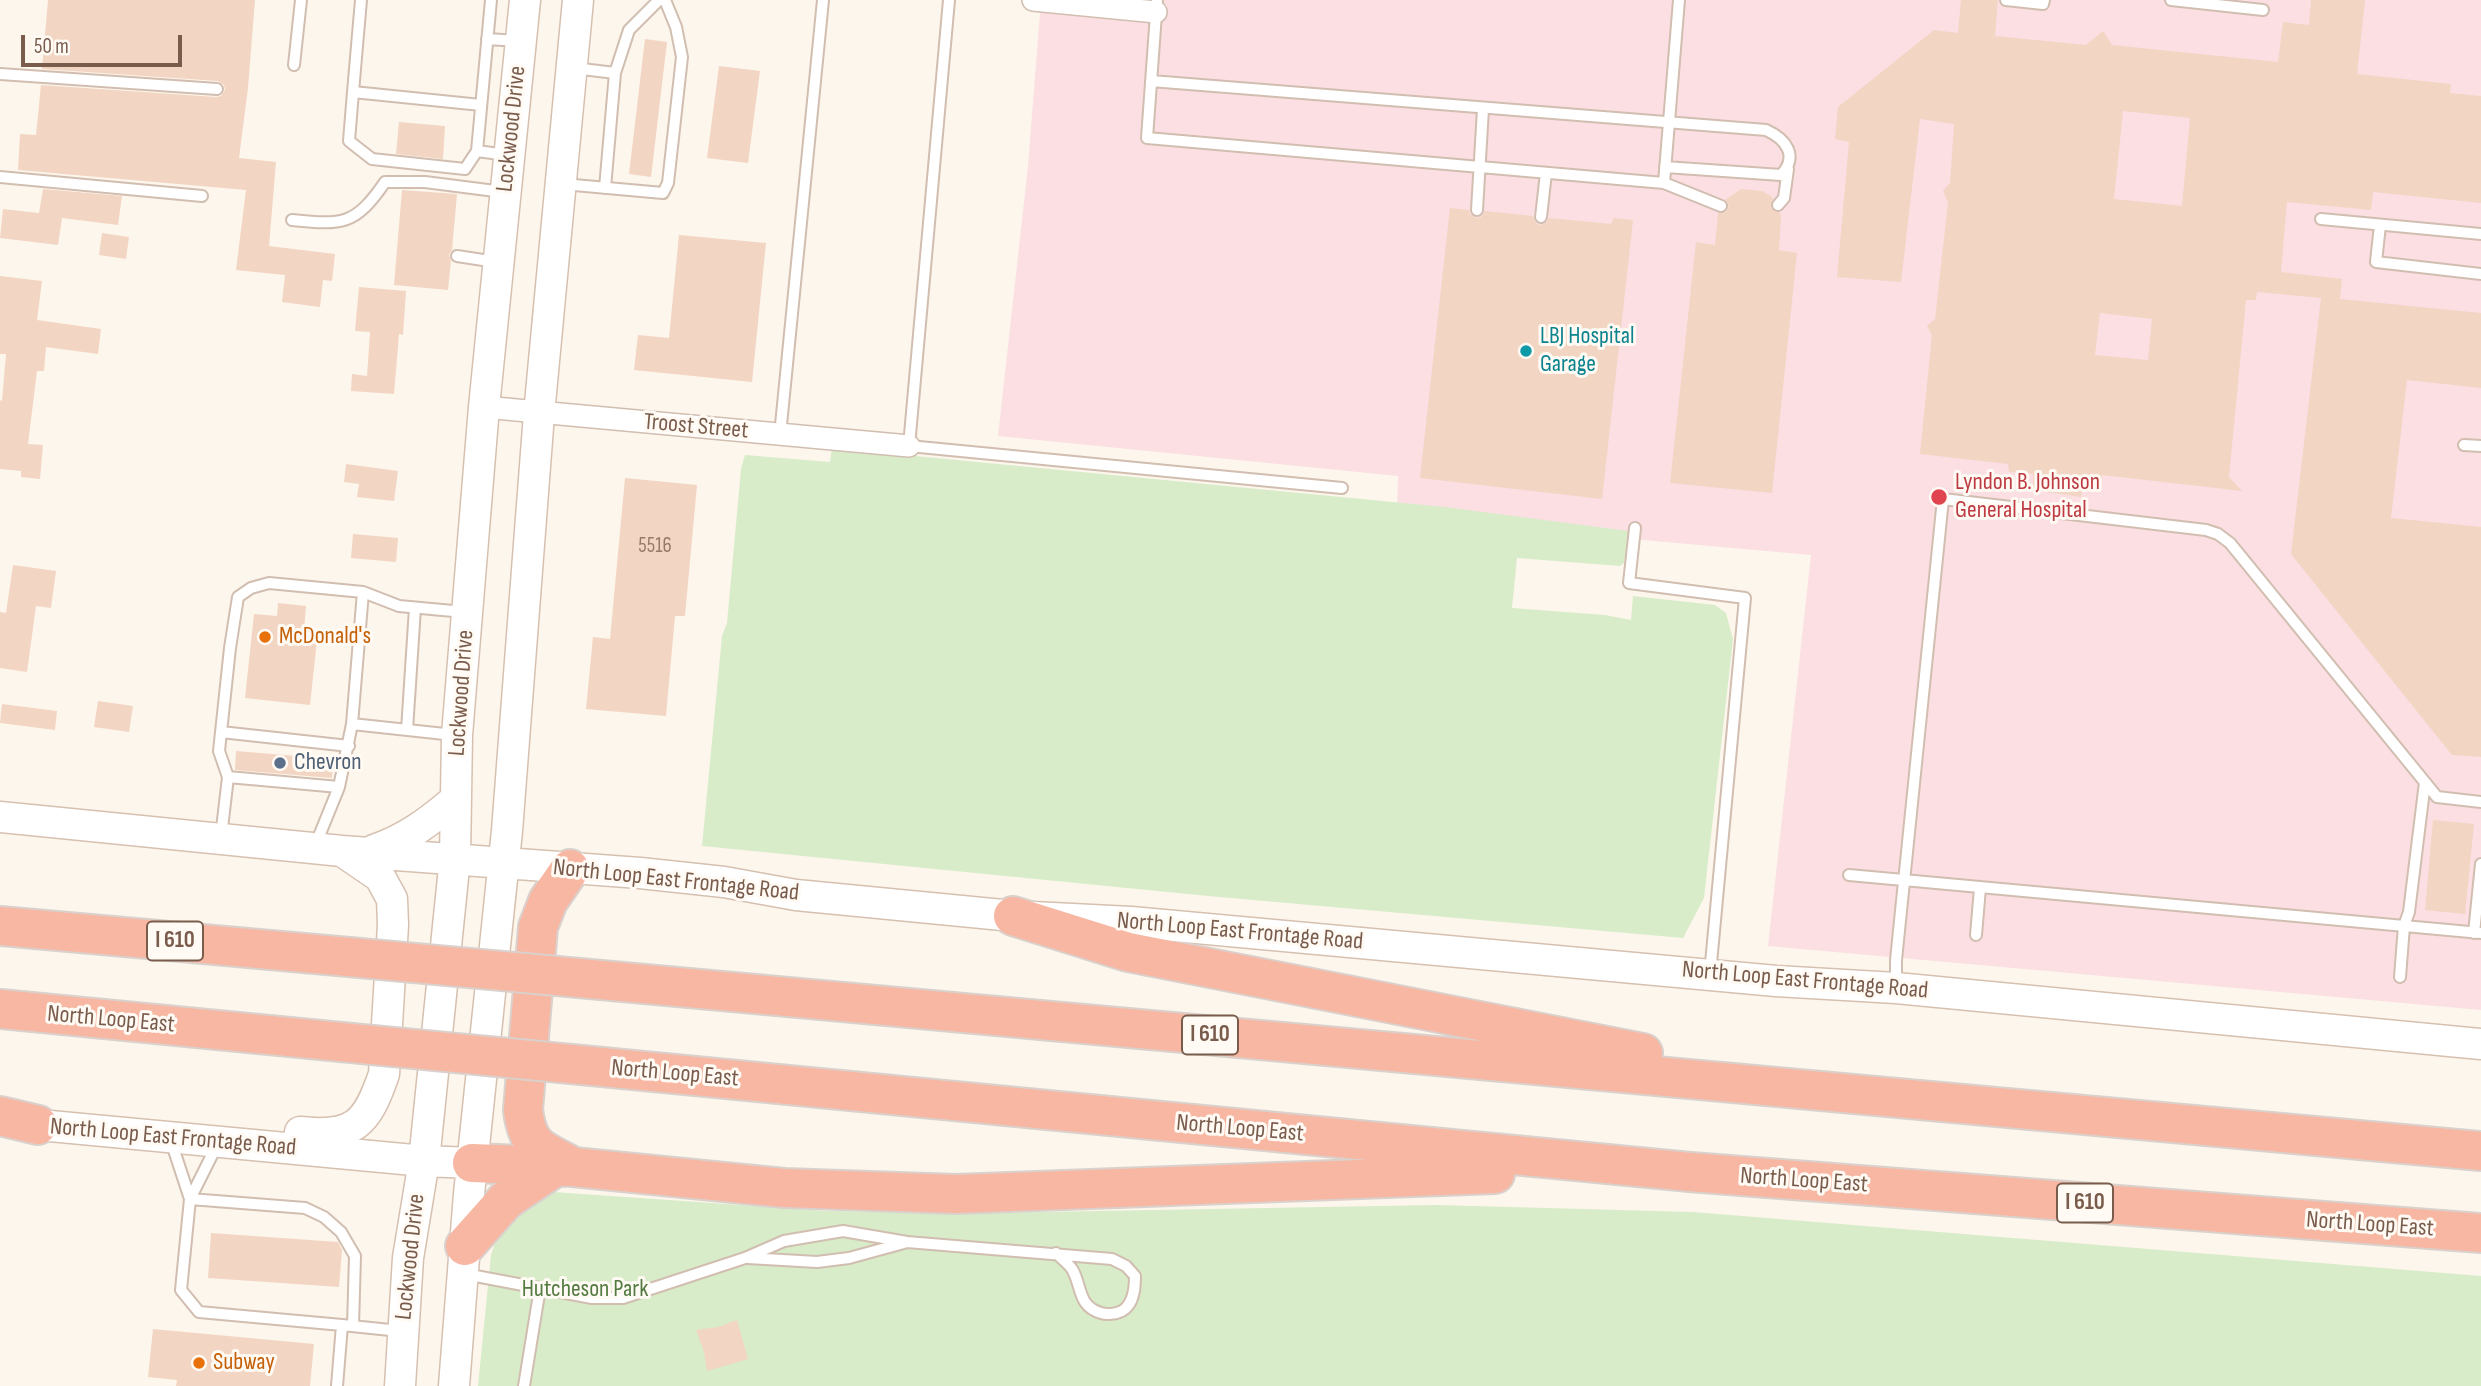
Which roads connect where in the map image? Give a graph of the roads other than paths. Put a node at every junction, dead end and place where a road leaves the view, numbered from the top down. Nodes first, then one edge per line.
1 (301, 0) edge
2 (361, 0) edge
3 (491, 0) edge
4 (525, 0) edge
5 (578, 0) edge
6 (659, 0) edge
7 (665, 0) edge
8 (823, 0) edge
9 (949, 0) edge
10 (1034, 0) edge
11 (1679, 0) edge
12 (2006, 0) edge
13 (2044, 0) edge
14 (2171, 0) edge
15 (1157, 6) edge
16 (2263, 10) dead end
17 (487, 39) junction
18 (521, 41) junction
19 (294, 65) dead end
20 (571, 68) junction
21 (615, 73) junction
22 (0, 74) edge
23 (1151, 81) junction
24 (217, 89) dead end
25 (353, 92) junction
26 (481, 105) junction
27 (1483, 109) junction
28 (1668, 122) junction
29 (477, 151) junction
30 (509, 155) junction
31 (1480, 166) junction
32 (1665, 167) junction
33 (1788, 168) junction
34 (1546, 173) junction
35 (0, 177) edge
36 (1664, 183) junction
37 (561, 184) junction
38 (605, 188) junction
39 (506, 192) junction
40 (202, 196) dead end
41 (1778, 205) dead end
42 (1721, 206) dead end
43 (1478, 210) dead end
44 (1541, 217) dead end
45 (2321, 219) dead end
46 (292, 220) dead end
47 (2380, 225) junction
48 (2481, 234) edge
49 (457, 256) dead end
50 (498, 262) junction
51 (2481, 274) edge
52 (484, 407) junction
53 (540, 414) junction
54 (780, 435) junction
55 (2464, 444) dead end
56 (909, 446) junction
57 (2481, 446) edge
58 (1342, 488) dead end
59 (1635, 528) dead end
60 (363, 592) junction
61 (415, 608) junction
62 (467, 612) junction
63 (352, 723) junction
64 (407, 730) junction
65 (221, 732) junction
66 (457, 735) junction
67 (349, 746) junction
68 (228, 777) junction
69 (2425, 782) junction
70 (339, 787) junction
71 (456, 799) junction
72 (2481, 802) edge
73 (0, 817) edge
74 (221, 840) junction
75 (341, 851) junction
76 (455, 858) junction
77 (504, 863) junction
78 (2481, 864) edge
79 (570, 869) junction
80 (1849, 875) dead end
81 (1905, 881) junction
82 (1980, 888) junction
83 (1013, 916) junction
84 (0, 926) edge
85 (2404, 926) junction
86 (2478, 933) edge
87 (1976, 935) dead end
88 (1710, 974) junction
89 (1896, 974) junction
90 (2400, 977) dead end
91 (0, 1009) edge
92 (2481, 1044) edge
93 (1841, 1092) junction
94 (0, 1116) edge
95 (0, 1122) edge
96 (37, 1125) junction
97 (170, 1138) junction
98 (219, 1142) junction
99 (2481, 1151) edge
100 (424, 1161) junction
101 (472, 1163) junction
102 (564, 1167) junction
103 (1690, 1172) junction
104 (190, 1199) junction
105 (2481, 1233) edge
106 (907, 1242) junction
107 (1056, 1253) junction
108 (745, 1258) junction
109 (464, 1260) junction
110 (540, 1288) junction
111 (347, 1326) junction
112 (403, 1331) junction
113 (337, 1386) edge
114 (400, 1386) edge
115 (454, 1386) edge
116 (524, 1386) edge

1 - 19 lane
2 - 25 lane
3 - 17 lane
4 - 18 main road, Lockwood Drive
5 - 20 main road
6 - 21 lane
7 - 38 lane
8 - 54 lane
9 - 56 lane
10 - 15 street
11 - 28 lane
12 - 13 lane
14 - 16 lane
15 - 23 lane
17 - 18 lane
17 - 26 lane
18 - 30 main road, Lockwood Drive
20 - 21 lane
20 - 37 main road
21 - 38 lane
22 - 24 lane
23 - 27 lane
23 - 31 lane
25 - 26 lane
25 - 29 lane
26 - 29 lane
27 - 28 lane
27 - 31 lane
28 - 32 lane
28 - 33 lane
29 - 30 lane
30 - 39 main road, Lockwood Drive
31 - 34 lane
31 - 43 lane
32 - 33 lane
32 - 36 lane
33 - 41 lane
34 - 36 lane
34 - 44 lane
35 - 40 lane
36 - 42 lane
37 - 38 lane
37 - 53 main road
39 - 46 lane
39 - 50 main road, Lockwood Drive
45 - 47 lane
47 - 48 lane
47 - 51 lane
49 - 50 lane
50 - 52 main road, Lockwood Drive
52 - 53 street, Troost Street
52 - 62 main road, Lockwood Drive
53 - 54 street, Troost Street
53 - 77 main road
54 - 56 street, Troost Street
55 - 57 lane
56 - 58 lane
59 - 88 lane
60 - 61 lane
60 - 63 lane
60 - 65 lane
61 - 62 lane
61 - 64 lane
62 - 66 main road, Lockwood Drive
63 - 64 lane
63 - 67 lane
64 - 66 lane
65 - 67 lane
65 - 68 lane
66 - 71 main road, Lockwood Drive
67 - 70 lane
68 - 70 lane
68 - 74 lane
69 - 72 lane
69 - 81 lane
69 - 85 lane
70 - 75 lane
71 - 75 main road
71 - 76 main road, Lockwood Drive
73 - 74 main road, North Loop East Frontage Road
74 - 75 main road, North Loop East Frontage Road
75 - 76 main road, North Loop East Frontage Road
75 - 98 main road
76 - 77 main road, North Loop East Frontage Road
76 - 100 main road, Lockwood Drive
77 - 79 main road, North Loop East Frontage Road
77 - 101 main road
78 - 86 lane
79 - 83 main road, North Loop East Frontage Road
79 - 102 highway
80 - 81 lane
81 - 82 lane
81 - 89 lane
82 - 85 lane
82 - 87 lane
83 - 88 main road, North Loop East Frontage Road
83 - 93 highway
84 - 93 highway, I 610, bridge
85 - 86 lane
85 - 90 lane
88 - 89 main road, North Loop East Frontage Road
89 - 92 main road, North Loop East Frontage Road
91 - 103 highway, North Loop East / I 610, bridge
93 - 99 highway, I 610
94 - 96 highway
95 - 96 main road, North Loop East Frontage Road
96 - 97 main road, North Loop East Frontage Road
97 - 98 main road, North Loop East Frontage Road
97 - 104 lane
98 - 100 main road, North Loop East Frontage Road
98 - 104 lane
100 - 101 main road, North Loop East Frontage Road
100 - 112 main road, Lockwood Drive
101 - 102 highway
101 - 109 main road
102 - 103 highway
102 - 109 highway
103 - 105 highway, North Loop East / I 610
104 - 111 lane
104 - 111 lane
106 - 107 lane
106 - 108 lane
106 - 108 lane
107 - 107 lane
108 - 110 lane
109 - 110 lane
109 - 115 main road
110 - 116 lane
111 - 112 lane
111 - 113 lane
112 - 114 main road, Lockwood Drive

